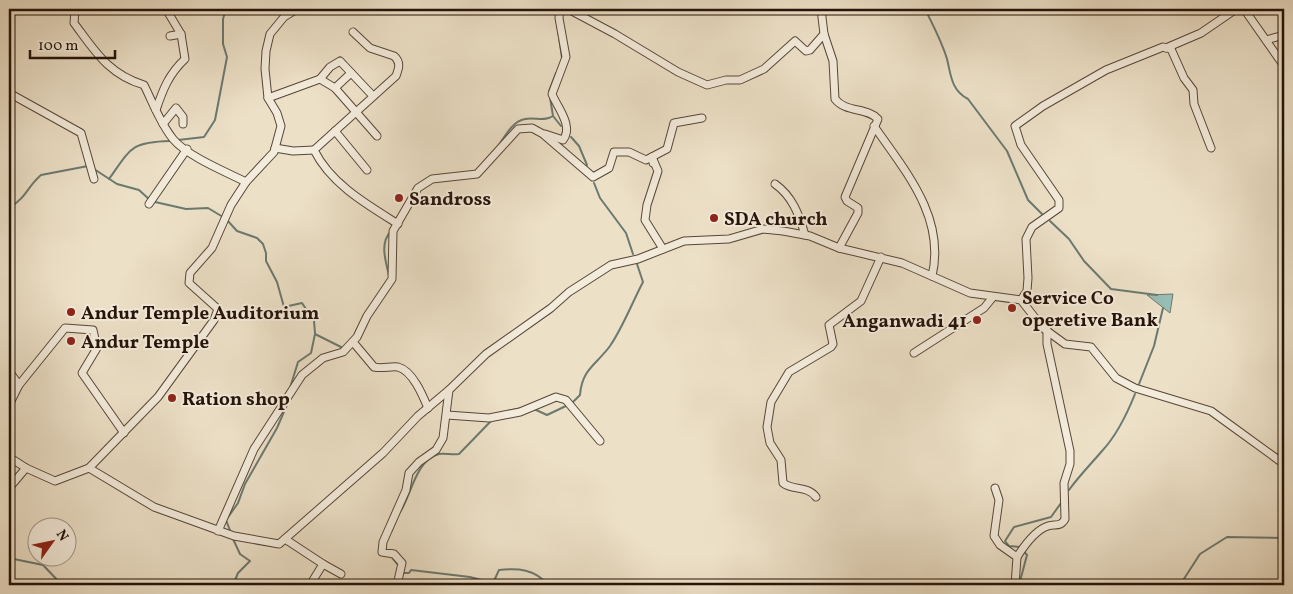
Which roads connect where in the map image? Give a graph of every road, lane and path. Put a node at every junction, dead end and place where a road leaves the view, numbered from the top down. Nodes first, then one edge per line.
1 (75, 9) edge
2 (170, 9) edge
3 (297, 9) edge
4 (560, 9) edge
5 (568, 9) edge
6 (821, 9) edge
7 (1236, 9) edge
8 (1244, 9) edge
9 (353, 32) dead end
10 (181, 34) junction
11 (824, 34) junction
12 (1284, 34) edge
13 (170, 36) dead end
14 (1266, 40) junction
15 (1166, 48) junction
16 (1284, 66) edge
17 (351, 73) junction
18 (320, 79) junction
19 (336, 88) junction
20 (9, 94) edge
21 (373, 96) junction
22 (268, 98) junction
23 (156, 110) junction
24 (357, 110) junction
25 (702, 118) dead end
26 (163, 124) junction
27 (183, 124) dead end
28 (874, 126) junction
29 (335, 131) junction
30 (543, 134) junction
31 (377, 136) dead end
32 (275, 148) junction
33 (1211, 148) dead end
34 (187, 149) junction
35 (314, 150) junction
36 (652, 160) junction
37 (367, 170) dead end
38 (93, 175) dead end
39 (246, 182) junction
40 (774, 184) dead end
41 (148, 204) dead end
42 (398, 224) junction
43 (805, 235) junction
44 (839, 248) junction
45 (662, 249) junction
46 (881, 258) junction
47 (932, 276) junction
48 (993, 297) junction
49 (1021, 300) junction
50 (1047, 330) junction
51 (352, 342) junction
52 (914, 354) dead end
53 (9, 371) edge
54 (20, 385) junction
55 (449, 390) junction
56 (9, 405) edge
57 (428, 408) junction
58 (447, 414) junction
59 (124, 433) junction
60 (600, 442) dead end
61 (1284, 444) edge
62 (9, 457) edge
63 (1282, 462) edge
64 (26, 468) junction
65 (89, 468) junction
66 (9, 488) edge
67 (995, 488) dead end
68 (816, 496) dead end
69 (218, 531) junction
70 (285, 539) junction
71 (1017, 559) junction
72 (323, 564) junction
73 (341, 574) dead end
74 (310, 585) edge
75 (397, 585) edge
76 (1015, 585) edge

1 - 23 street
2 - 10 street
3 - 22 street
4 - 30 street
5 - 11 street
6 - 11 street
7 - 15 street
8 - 14 street
9 - 21 street
10 - 13 street
10 - 23 street
11 - 28 street
12 - 14 street
14 - 16 street
15 - 33 street
15 - 49 street
17 - 18 street
17 - 19 street
17 - 21 street
18 - 19 street
18 - 22 street
19 - 24 street
20 - 38 street
21 - 24 street
22 - 32 street
23 - 26 street
24 - 29 street
24 - 31 street
25 - 36 street
26 - 27 street
26 - 34 street
28 - 44 street
28 - 47 street
29 - 35 street
29 - 37 street
30 - 36 street
30 - 42 street
32 - 35 street
32 - 39 street
34 - 39 street
34 - 41 street
35 - 42 street
36 - 45 street
39 - 59 street
40 - 43 street
42 - 51 street
43 - 44 street
43 - 45 street
44 - 46 street
45 - 55 street
46 - 47 street
46 - 68 street
47 - 48 street
48 - 49 street
48 - 52 street
49 - 50 street
50 - 63 street
50 - 71 street
51 - 57 street
51 - 69 street
53 - 54 street
54 - 56 street
54 - 59 street
55 - 57 street
55 - 58 street
57 - 70 street
58 - 60 street
58 - 75 street
59 - 65 street
61 - 63 street
62 - 64 street
64 - 65 street
64 - 66 street
65 - 69 street
67 - 71 street
69 - 70 street
70 - 72 street
71 - 76 street
72 - 73 street
72 - 74 street

